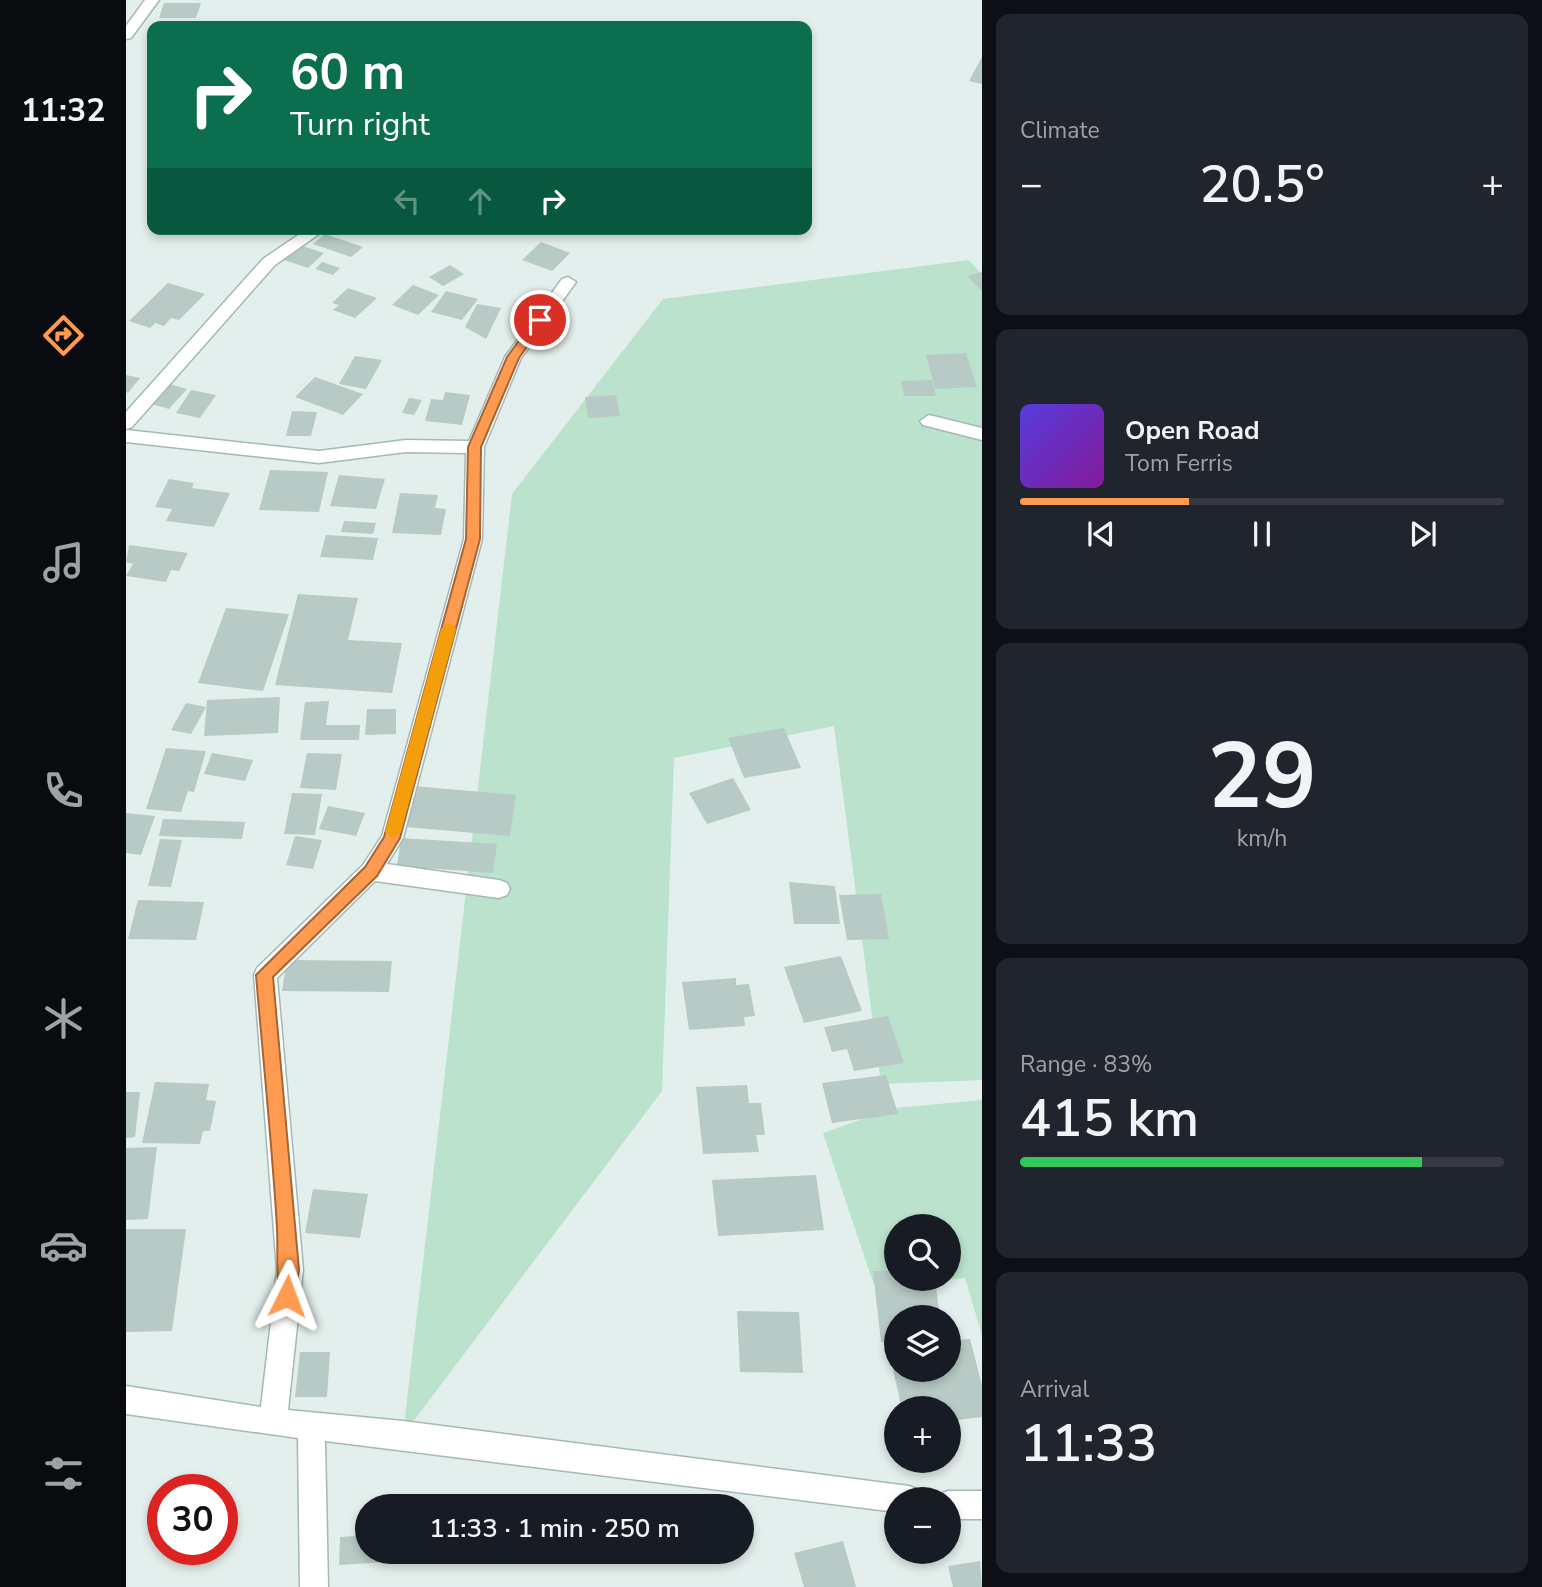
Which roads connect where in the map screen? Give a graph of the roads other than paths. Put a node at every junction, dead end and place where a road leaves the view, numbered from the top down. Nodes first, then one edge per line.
1 (152, 0) edge
2 (126, 35) edge
3 (309, 235) edge
4 (568, 282) dead end
5 (929, 421) dead end
6 (126, 423) edge
7 (982, 434) edge
8 (126, 436) edge
9 (475, 447) junction
10 (371, 871) junction
11 (499, 889) dead end
12 (126, 1400) edge
13 (273, 1422) junction
14 (311, 1426) junction
15 (884, 1497) edge
16 (961, 1505) edge
17 (982, 1505) edge
18 (314, 1587) edge

1 - 2 street
3 - 6 street
4 - 9 street
5 - 7 street
8 - 9 street
9 - 10 street
10 - 11 street
10 - 13 street
12 - 13 street
13 - 14 street
14 - 15 street
14 - 18 street
16 - 17 street

